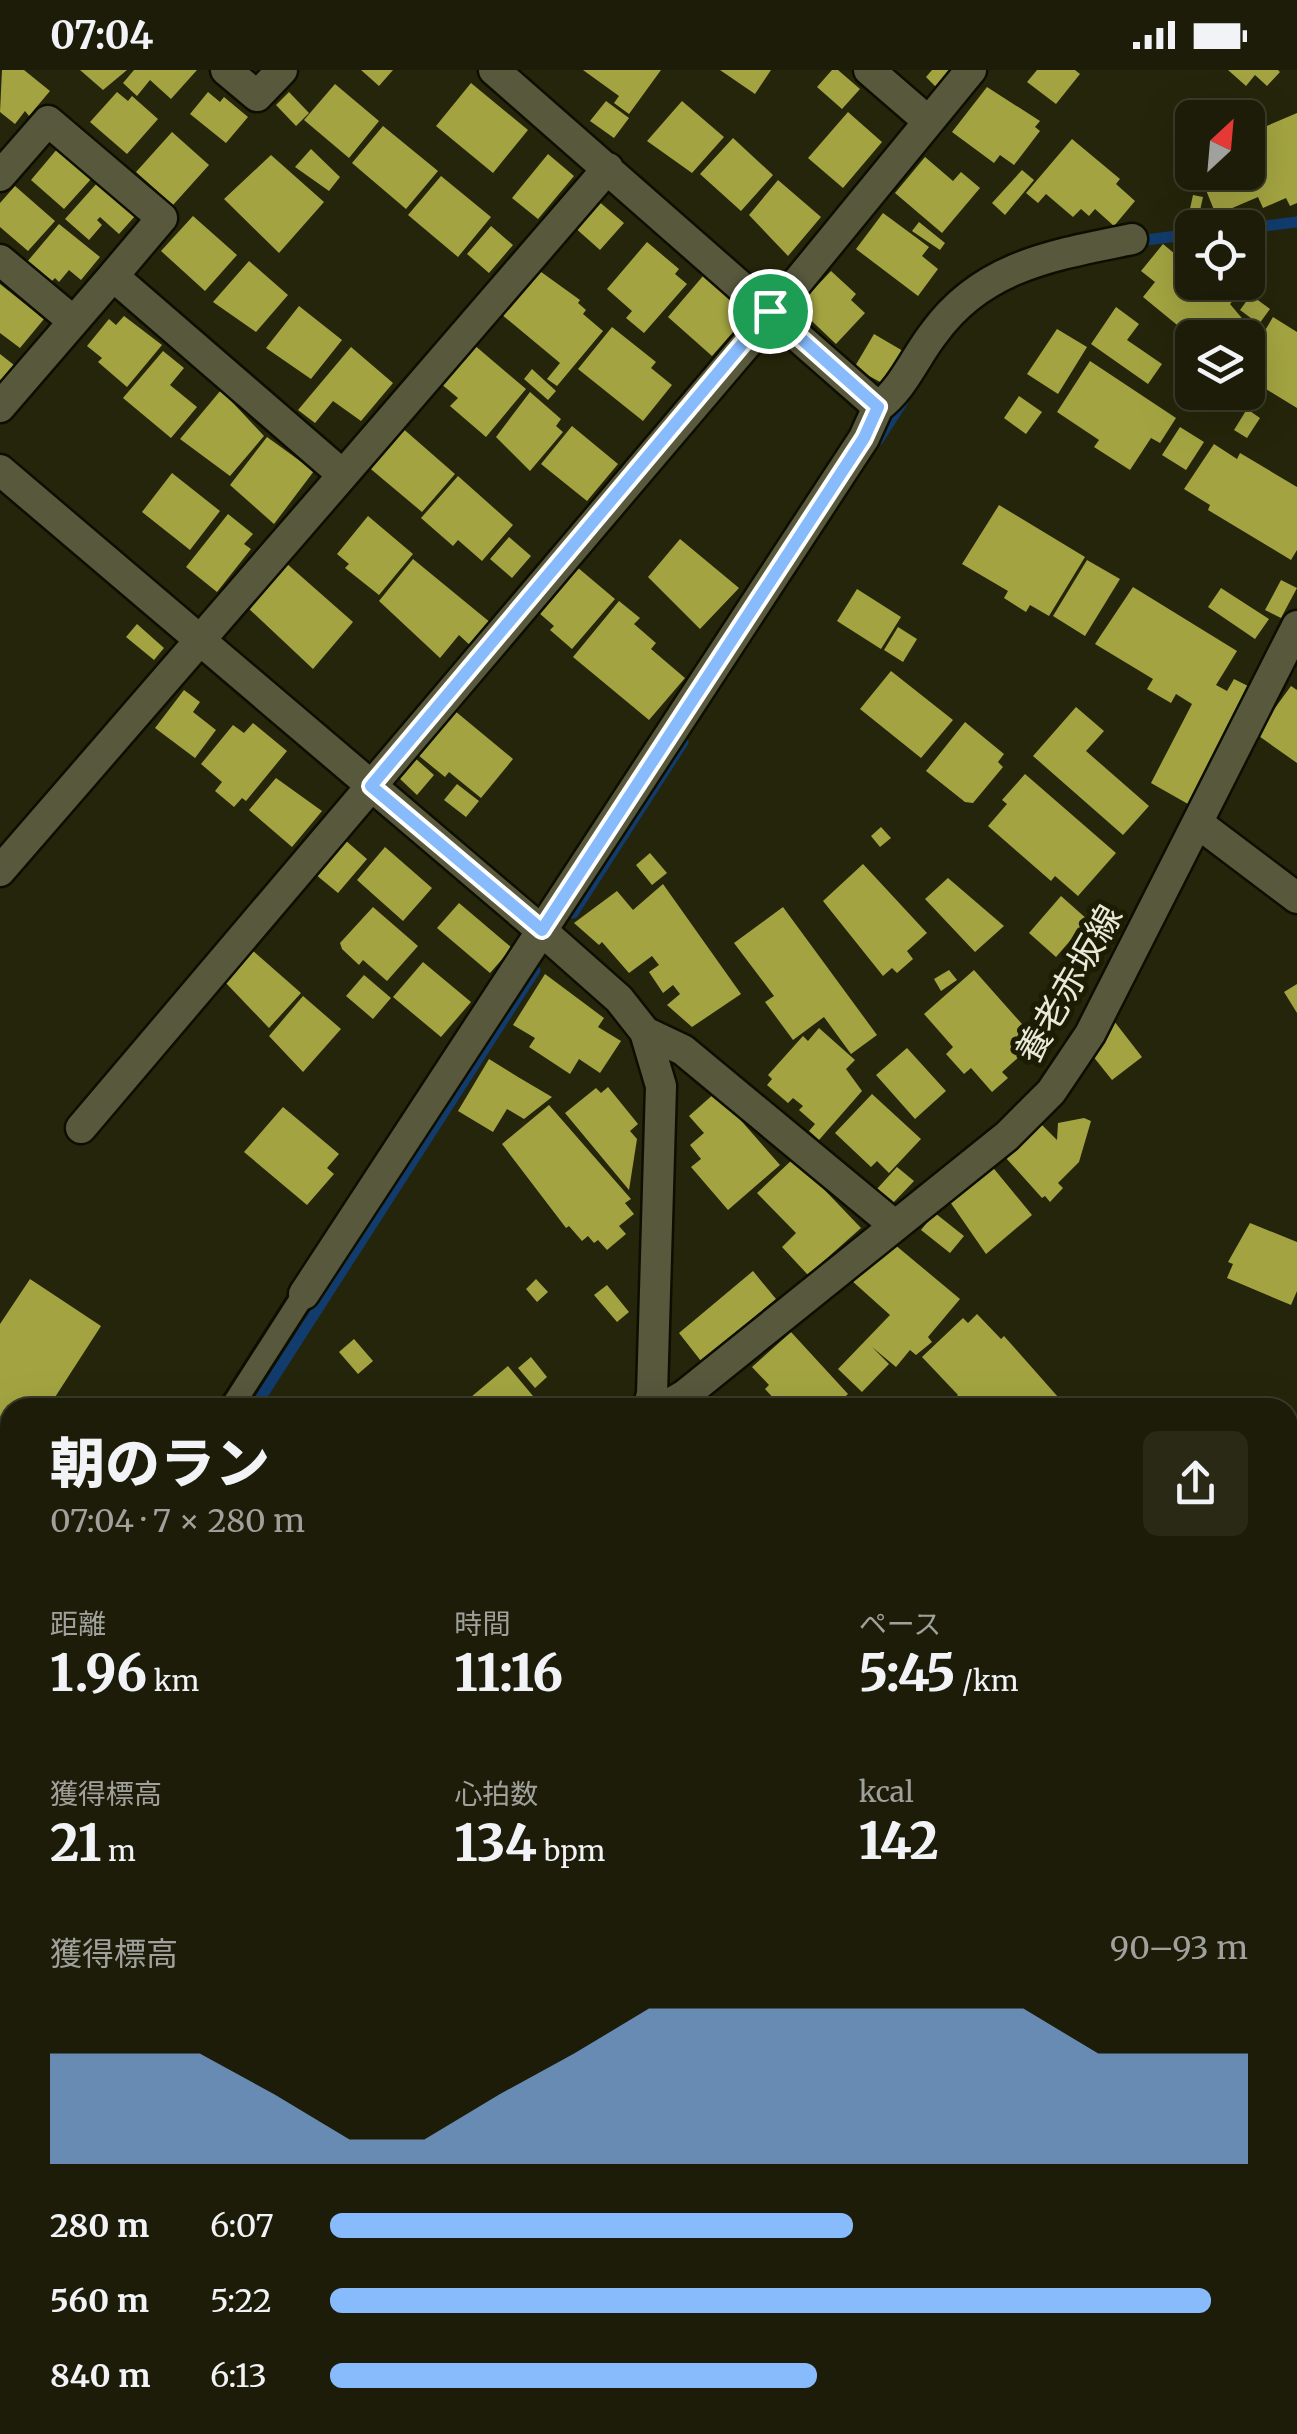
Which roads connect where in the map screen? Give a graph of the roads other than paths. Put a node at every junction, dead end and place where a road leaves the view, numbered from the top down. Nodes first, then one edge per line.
1 (226, 70) edge
2 (282, 70) edge
3 (494, 70) edge
4 (868, 70) edge
5 (971, 70) edge
6 (928, 121) junction
7 (608, 168) junction
8 (0, 176) edge
9 (1132, 240) dead end
10 (0, 260) edge
11 (113, 276) junction
12 (770, 311) junction
13 (73, 321) junction
14 (878, 407) junction
15 (0, 408) edge
16 (0, 470) edge
17 (343, 476) junction
18 (1297, 626) edge
19 (200, 640) junction
20 (371, 786) junction
21 (1199, 824) junction
22 (0, 871) edge
23 (1297, 898) edge
24 (542, 930) junction
25 (645, 1032) junction
26 (81, 1128) dead end
27 (893, 1224) junction
28 (304, 1294) joint
29 (238, 1398) edge
30 (651, 1398) edge
31 (680, 1398) edge

1 - 2 street
3 - 7 street
4 - 6 street
5 - 6 street
6 - 12 street
7 - 12 street
7 - 17 street
8 - 11 street
9 - 14 street
10 - 13 street
11 - 13 street
11 - 17 street
12 - 14 street
12 - 20 street
13 - 15 street
14 - 24 street
16 - 19 street
17 - 19 street
18 - 21 street, 養老赤坂線
19 - 20 street
19 - 22 street
20 - 24 street
20 - 26 street
21 - 23 street
21 - 27 street, 養老赤坂線
24 - 25 street
24 - 28 street
25 - 27 street
25 - 30 street
27 - 31 street, 養老赤坂線
28 - 29 lane

